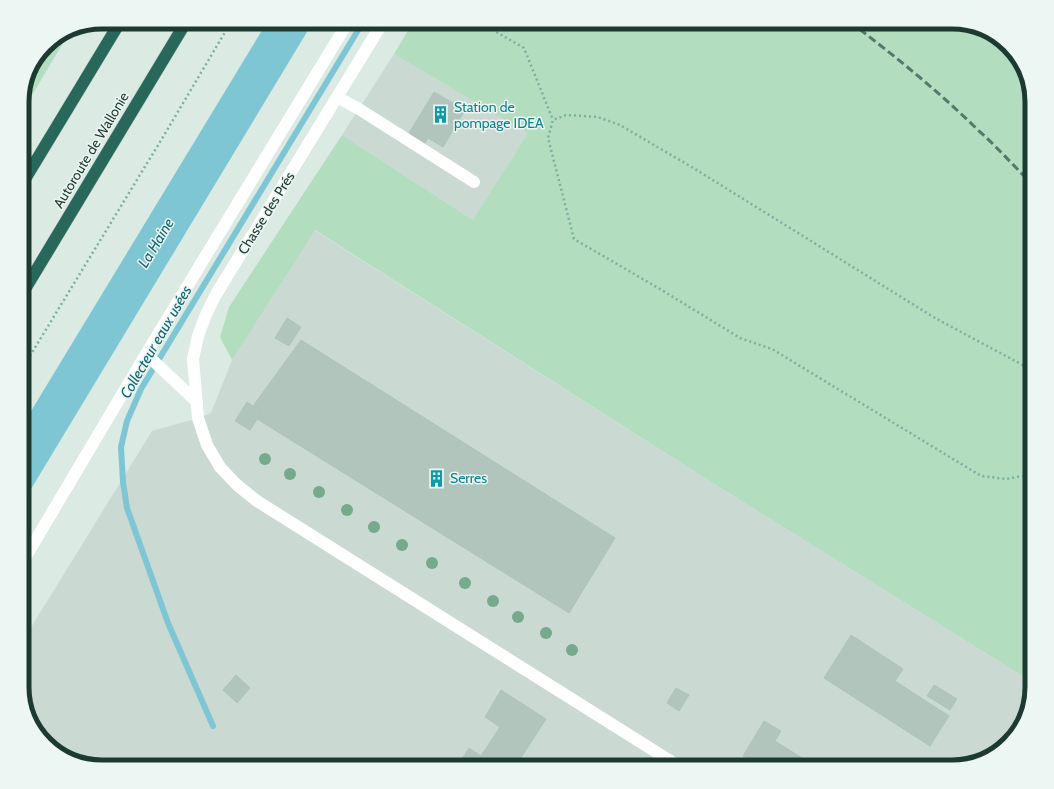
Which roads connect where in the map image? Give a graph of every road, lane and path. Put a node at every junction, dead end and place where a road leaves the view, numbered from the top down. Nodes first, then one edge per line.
1 (116, 29) edge
2 (182, 29) edge
3 (227, 29) edge
4 (344, 29) edge
5 (379, 29) edge
6 (491, 29) edge
7 (337, 97) junction
8 (553, 120) junction
9 (29, 172) edge
10 (474, 182) dead end
11 (29, 282) edge
12 (146, 354) junction
13 (29, 357) edge
14 (1025, 366) edge
15 (197, 402) junction
16 (1025, 475) edge
17 (29, 551) edge
18 (669, 760) edge

1 - 9 highway
2 - 11 highway, Autoroute de Wallonie
3 - 13 path
4 - 12 street
5 - 7 street, Chasse des Prés
6 - 8 path
7 - 10 street
7 - 15 street, Chasse des Prés
8 - 14 path
8 - 16 path
12 - 15 street
12 - 17 street
15 - 18 street, Chasse des Prés

